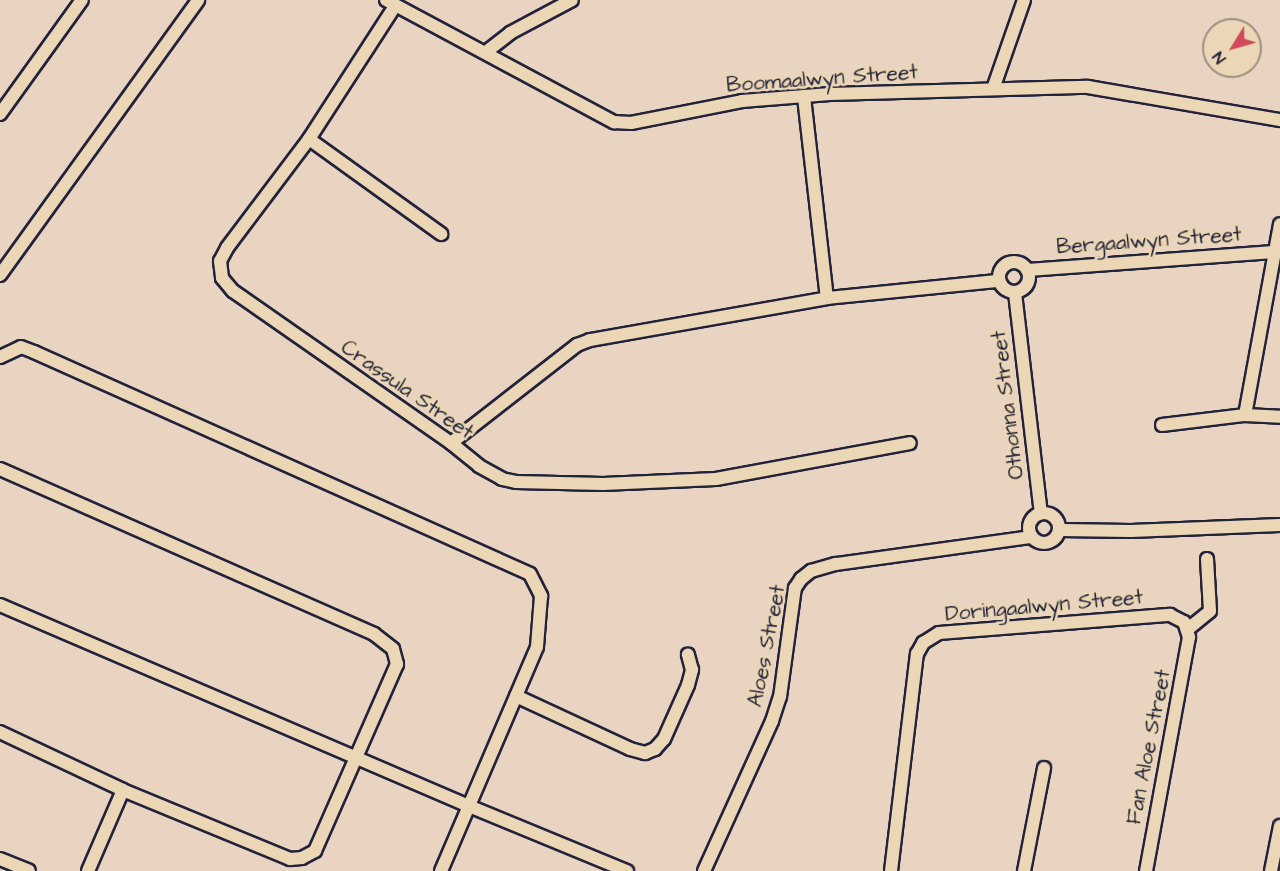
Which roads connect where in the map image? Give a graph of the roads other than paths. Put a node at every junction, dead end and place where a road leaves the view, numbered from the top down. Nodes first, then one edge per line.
1 (82, 0) edge
2 (198, 0) edge
3 (572, 0) edge
4 (1024, 0) edge
5 (390, 3) edge
6 (486, 52) junction
7 (993, 89) junction
8 (804, 97) junction
9 (0, 114) edge
10 (1280, 120) edge
11 (309, 139) junction
12 (1280, 224) edge
13 (441, 234) dead end
14 (1274, 252) junction
15 (1027, 270) junction
16 (0, 275) edge
17 (998, 281) junction
18 (1014, 293) junction
19 (826, 298) junction
20 (0, 357) edge
21 (1245, 416) junction
22 (1280, 417) edge
23 (1162, 425) dead end
24 (452, 443) junction
25 (910, 443) dead end
26 (0, 469) edge
27 (1041, 513) junction
28 (1280, 525) edge
29 (1060, 530) junction
30 (1032, 537) junction
31 (1208, 559) dead end
32 (0, 605) edge
33 (1186, 626) junction
34 (688, 655) dead end
35 (516, 696) junction
36 (0, 732) edge
37 (356, 758) junction
38 (1044, 768) dead end
39 (123, 790) junction
40 (469, 806) junction
41 (1280, 826) edge
42 (0, 859) edge
43 (29, 871) edge
44 (88, 871) edge
45 (441, 871) edge
46 (627, 871) edge
47 (704, 871) edge
48 (891, 871) edge
49 (1024, 871) edge
50 (1146, 871) edge
51 (1271, 871) edge

1 - 9 street
2 - 16 street
3 - 6 street
4 - 7 street
5 - 6 street, Boomaalwyn Street
5 - 11 street, Crassula Street
6 - 8 street, Boomaalwyn Street
7 - 8 street, Boomaalwyn Street
7 - 10 street, Boomaalwyn Street
8 - 19 street
11 - 13 street
11 - 24 street, Crassula Street
12 - 14 street
14 - 15 street, Bergaalwyn Street
14 - 21 street
15 - 17 street
15 - 18 street
17 - 18 street
17 - 19 street
18 - 27 street, Othonna Street
19 - 24 street
20 - 35 street
21 - 22 street
21 - 23 street
24 - 25 street, Crassula Street
26 - 37 street
27 - 29 street
27 - 30 street
28 - 29 street
29 - 30 street
30 - 47 street, Aloes Street
31 - 33 street
32 - 37 street
33 - 48 street, Doringaalwyn Street
33 - 50 street, Fan Aloe Street
34 - 35 street
35 - 40 street
36 - 39 street
37 - 39 street
37 - 40 street
38 - 49 street
39 - 44 street
40 - 45 street
40 - 46 street
41 - 51 street
42 - 43 street

